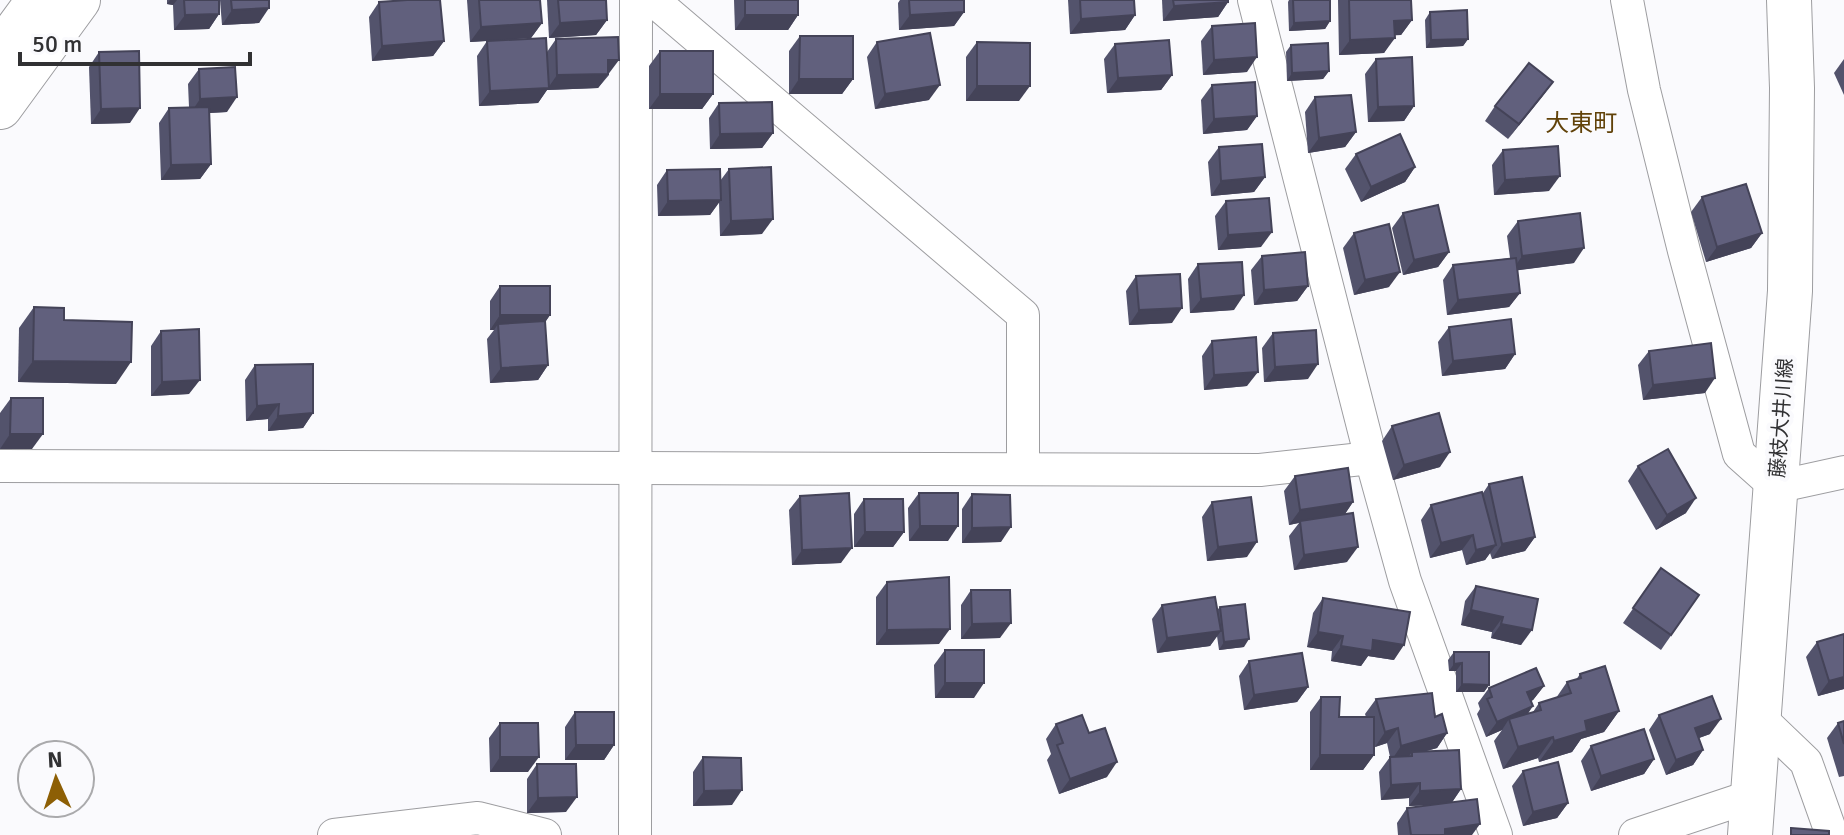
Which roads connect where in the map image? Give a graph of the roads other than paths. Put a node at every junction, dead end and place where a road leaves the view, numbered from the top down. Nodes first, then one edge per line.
1 (39, 0) edge
2 (78, 0) edge
3 (636, 0) edge
4 (653, 0) edge
5 (1254, 0) edge
6 (1627, 0) edge
7 (1789, 0) edge
8 (0, 53) edge
9 (0, 107) edge
10 (1371, 458) junction
11 (0, 466) edge
12 (636, 467) junction
13 (1023, 469) junction
14 (1844, 472) edge
15 (1776, 487) junction
16 (1759, 717) junction
17 (1751, 815) edge
18 (334, 835) edge
19 (545, 835) edge
20 (635, 835) edge
21 (1496, 835) edge
22 (1635, 835) edge
23 (1832, 835) edge

1 - 8 main road
2 - 9 main road
3 - 12 street
4 - 13 street
5 - 10 street
6 - 15 street
7 - 15 main road, 藤枝大井川線
10 - 13 street
10 - 21 street
11 - 12 street
12 - 13 street
12 - 20 street
14 - 15 street
15 - 16 main road, 藤枝大井川線
16 - 17 main road, 藤枝大井川線
16 - 23 street
17 - 22 street
18 - 19 street

